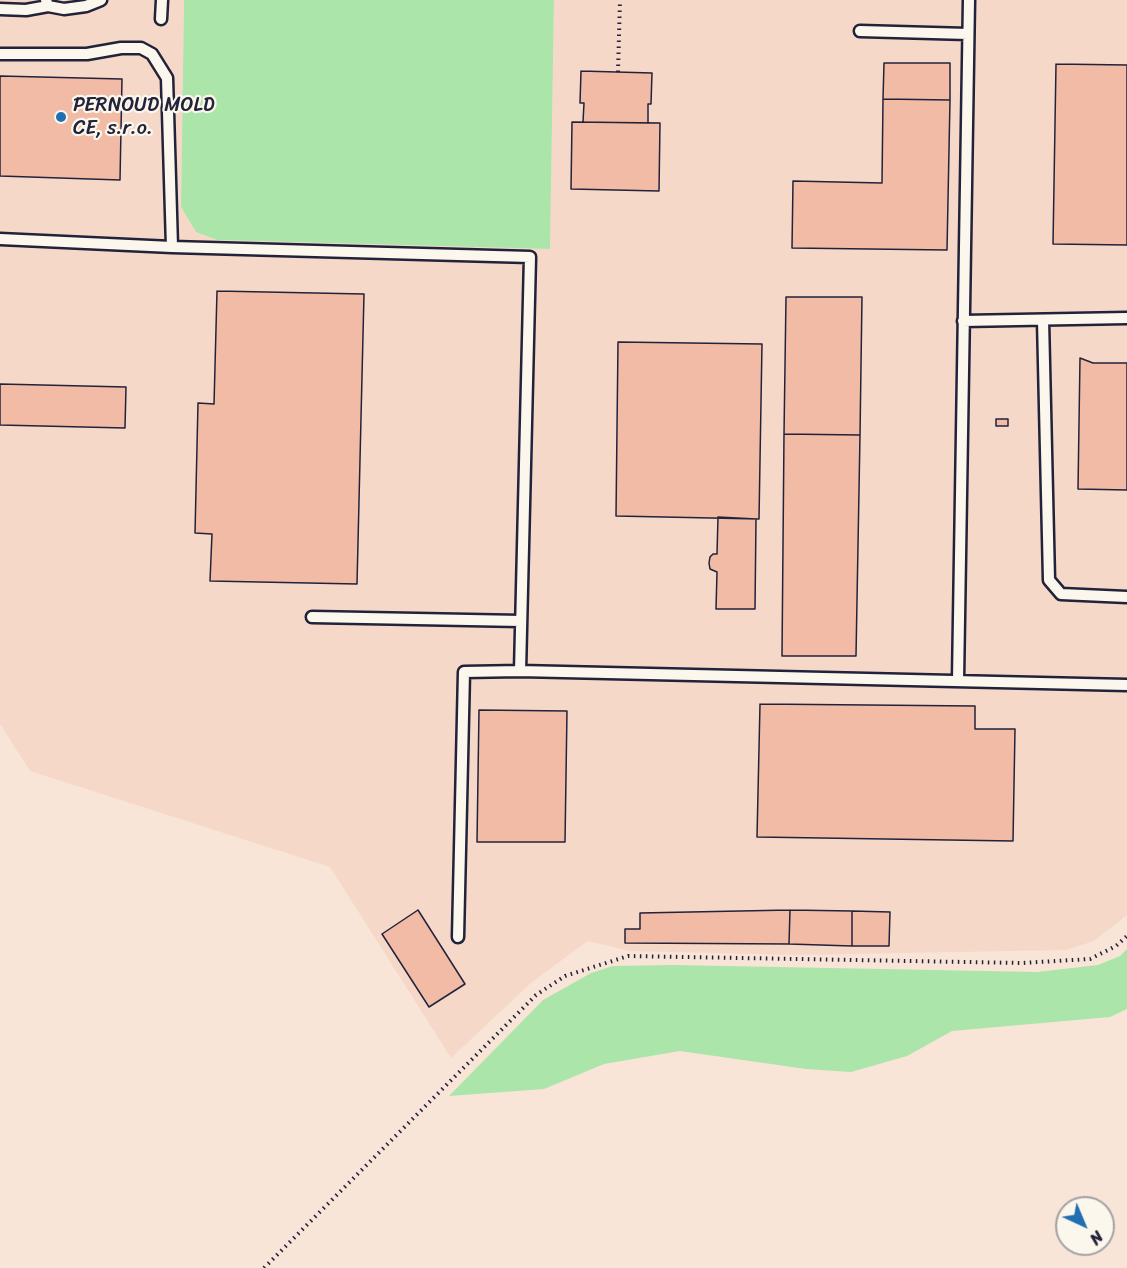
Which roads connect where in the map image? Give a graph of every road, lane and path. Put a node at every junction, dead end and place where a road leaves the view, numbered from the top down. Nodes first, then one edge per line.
1 (101, 0) edge
2 (162, 0) edge
3 (620, 0) edge
4 (969, 0) edge
5 (47, 3) edge
6 (0, 9) edge
7 (162, 20) dead end
8 (860, 31) dead end
9 (968, 34) junction
10 (0, 54) edge
11 (618, 72) dead end
12 (0, 239) edge
13 (172, 247) junction
14 (1127, 318) edge
15 (1043, 320) junction
16 (963, 321) junction
17 (1127, 597) edge
18 (312, 617) dead end
19 (521, 621) junction
20 (520, 671) junction
21 (958, 680) junction
22 (1127, 685) edge
23 (1127, 936) edge
24 (458, 937) dead end
25 (264, 1268) edge

1 - 5 lane
2 - 7 lane
3 - 11 path
4 - 9 lane
5 - 6 lane
8 - 9 lane
9 - 16 lane
10 - 13 lane
12 - 13 lane
13 - 19 lane
14 - 15 lane
15 - 16 lane
15 - 17 lane
16 - 21 lane
18 - 19 lane
19 - 20 lane
20 - 21 lane
20 - 24 lane
21 - 22 lane
23 - 25 path

